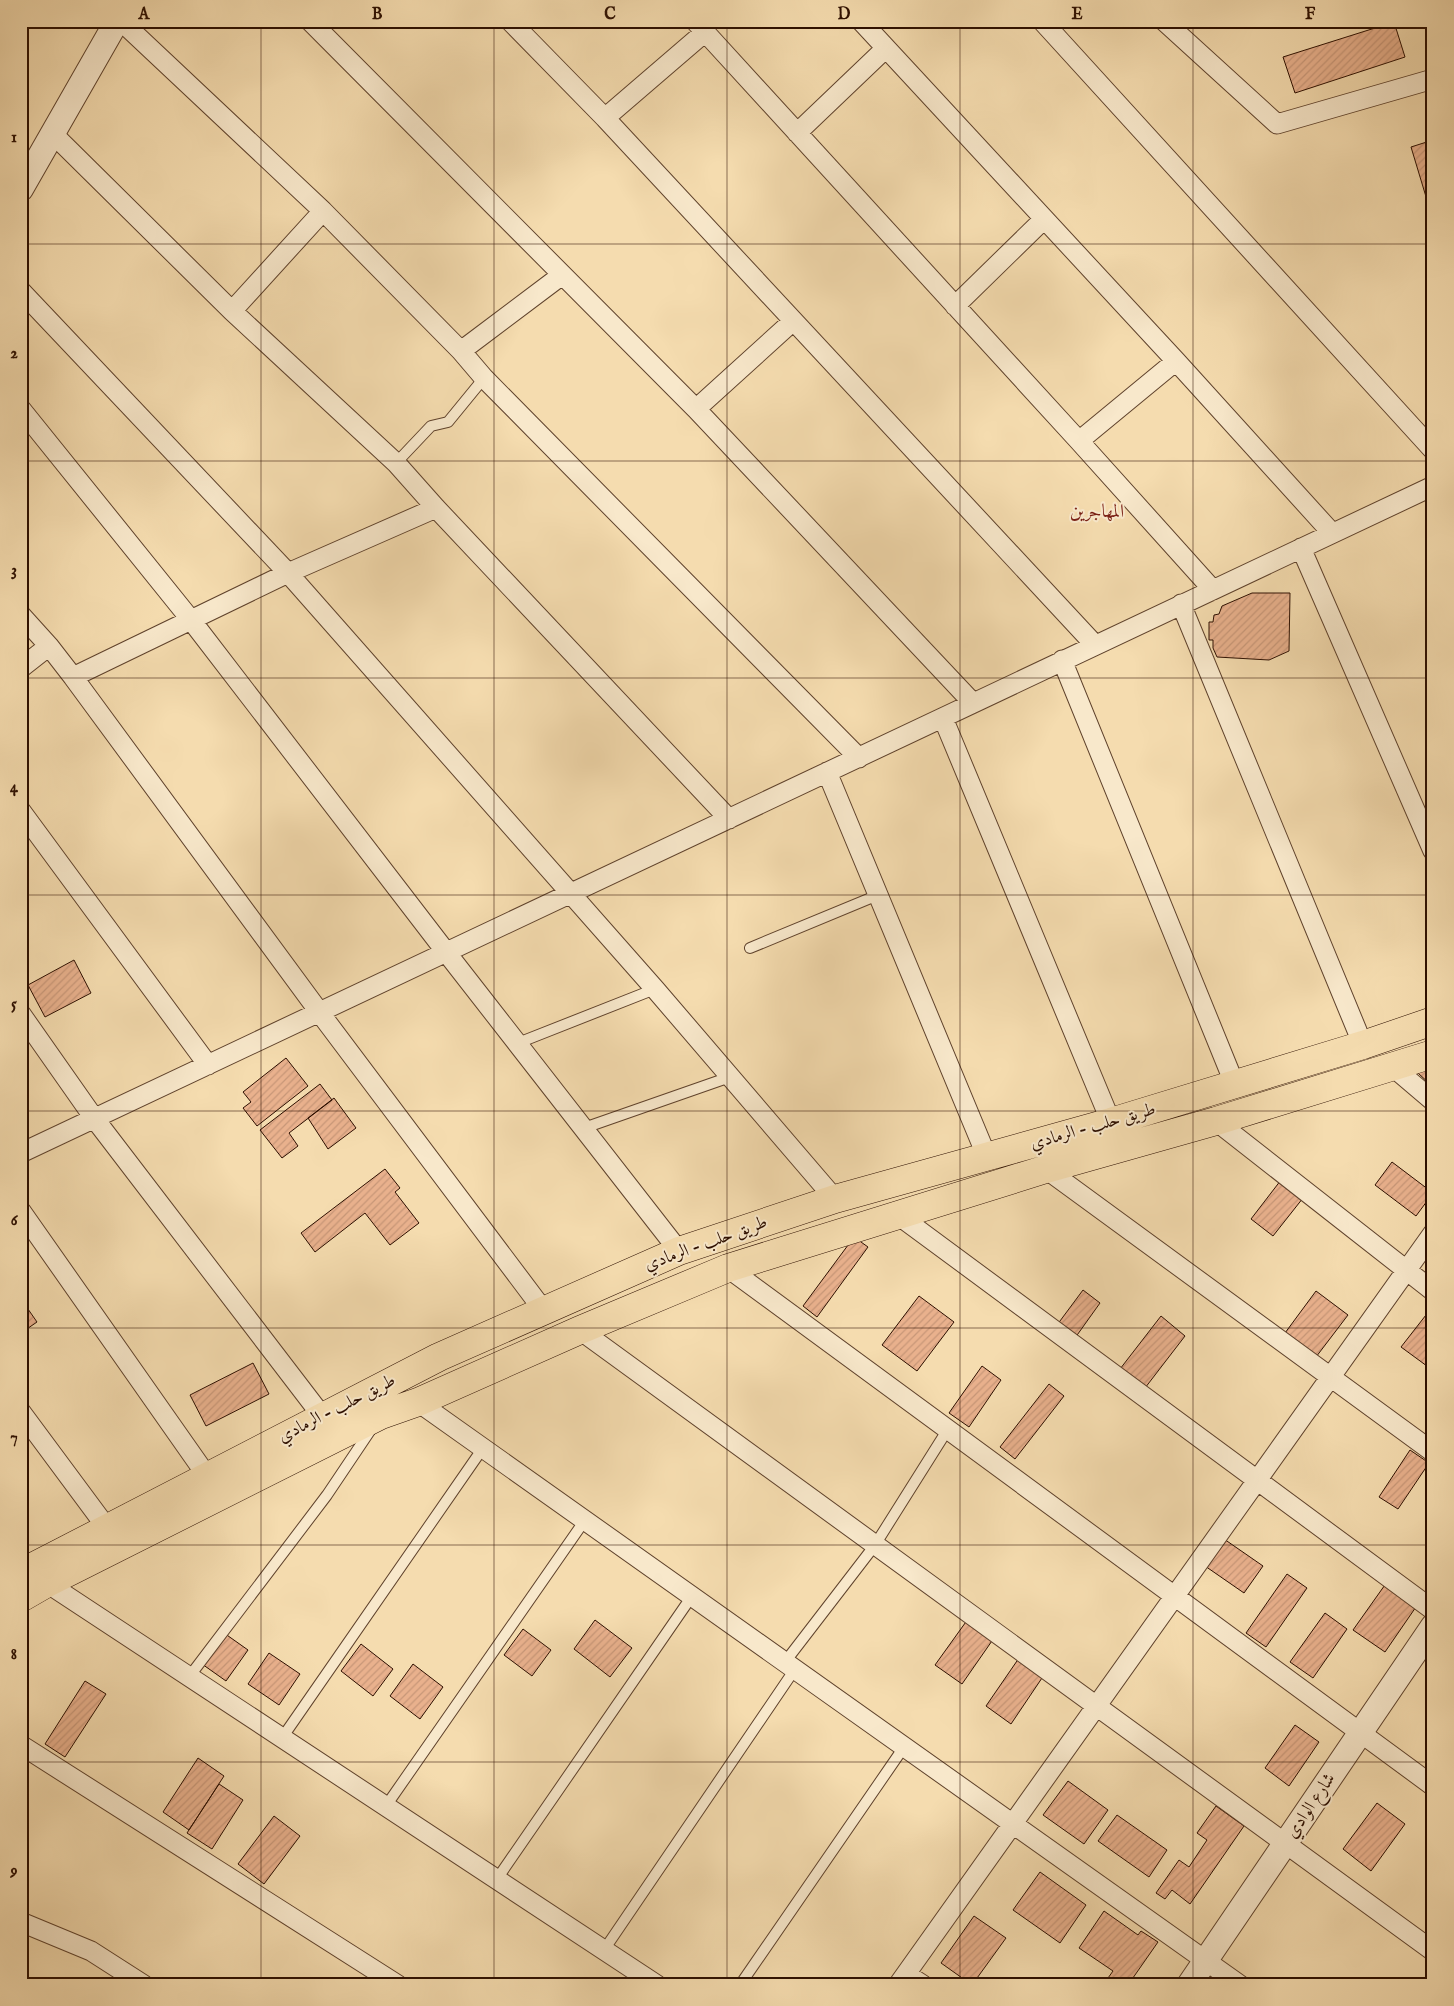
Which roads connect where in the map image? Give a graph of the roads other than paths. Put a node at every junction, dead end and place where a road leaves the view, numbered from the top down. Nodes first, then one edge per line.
1 (119, 21) edge
2 (310, 21) edge
3 (510, 21) edge
4 (861, 21) edge
5 (1042, 21) edge
6 (1164, 21) edge
7 (700, 27) edge
8 (886, 48) junction
9 (1433, 79) edge
10 (605, 118) junction
11 (798, 133) junction
12 (53, 134) junction
13 (21, 189) edge
14 (323, 211) junction
15 (1044, 219) junction
16 (562, 275) junction
17 (21, 291) edge
18 (955, 306) junction
19 (232, 311) junction
20 (792, 321) junction
21 (461, 351) junction
22 (1176, 361) junction
23 (484, 378) junction
24 (21, 409) edge
25 (696, 409) junction
26 (1079, 441) junction
27 (1433, 450) edge
28 (396, 463) junction
29 (1432, 489) edge
30 (436, 508) junction
31 (1332, 534) junction
32 (1301, 548) junction
33 (288, 573) junction
34 (1213, 590) junction
35 (1180, 604) junction
36 (21, 615) edge
37 (191, 620) junction
38 (1095, 645) junction
39 (49, 646) junction
40 (1062, 660) junction
41 (21, 668) edge
42 (73, 677) junction
43 (973, 703) junction
44 (943, 718) junction
45 (859, 758) junction
46 (827, 772) junction
47 (21, 811) edge
48 (729, 819) junction
49 (1433, 850) edge
50 (570, 894) junction
51 (878, 895) junction
52 (750, 948) dead end
53 (446, 952) junction
54 (655, 989) junction
55 (320, 1013) junction
56 (21, 1014) edge
57 (1433, 1021) edge
58 (518, 1043) junction
59 (1363, 1045) junction
60 (1433, 1054) edge
61 (208, 1065) junction
62 (1393, 1067) junction
63 (730, 1077) junction
64 (1235, 1085) junction
65 (1433, 1101) edge
66 (94, 1118) junction
67 (1216, 1121) junction
68 (1111, 1122) junction
69 (584, 1128) junction
70 (21, 1153) edge
71 (987, 1157) junction
72 (1046, 1169) junction
73 (835, 1199) junction
74 (21, 1211) edge
75 (898, 1215) junction
76 (1433, 1233) edge
77 (679, 1251) junction
78 (728, 1268) junction
79 (1406, 1270) junction
80 (1433, 1291) edge
81 (544, 1311) junction
82 (580, 1330) junction
83 (1330, 1377) junction
84 (418, 1402) junction
85 (21, 1412) edge
86 (381, 1415) junction
87 (322, 1416) junction
88 (948, 1429) junction
89 (483, 1448) junction
90 (1433, 1452) edge
91 (207, 1476) junction
92 (1258, 1480) junction
93 (585, 1520) junction
94 (108, 1528) junction
95 (875, 1545) junction
96 (21, 1572) edge
97 (47, 1583) junction
98 (692, 1596) junction
99 (1175, 1596) junction
100 (21, 1598) edge
101 (1433, 1610) edge
102 (1433, 1626) edge
103 (790, 1665) junction
104 (189, 1677) junction
105 (1096, 1706) junction
106 (1360, 1733) junction
107 (282, 1738) junction
108 (21, 1745) edge
109 (904, 1747) junction
110 (1433, 1786) edge
111 (386, 1806) junction
112 (1013, 1824) junction
113 (1286, 1844) junction
114 (497, 1879) junction
115 (21, 1922) edge
116 (604, 1950) junction
117 (1433, 1951) edge
118 (1206, 1960) junction
119 (902, 1979) edge
120 (144, 1985) edge
121 (398, 1985) edge
122 (657, 1985) edge
123 (740, 1985) edge
124 (923, 1985) edge
125 (1189, 1985) edge
126 (1240, 1985) edge

1 - 12 street
1 - 14 street
2 - 16 street
3 - 10 street
4 - 8 street
5 - 27 street
6 - 9 street
7 - 10 street
7 - 11 street
8 - 11 street
8 - 15 street
10 - 20 street
11 - 18 street
12 - 13 street
12 - 19 street
14 - 19 street
14 - 21 street
15 - 18 street
15 - 22 street
16 - 21 street
16 - 25 street
17 - 33 street
18 - 26 street
19 - 28 street
20 - 25 street
20 - 38 street
21 - 23 street
22 - 26 street
22 - 31 street
23 - 28 lane
23 - 45 street
24 - 37 street
25 - 43 street
26 - 34 street
28 - 30 street
29 - 31 street
30 - 33 street
30 - 48 street
31 - 32 street
32 - 34 street
32 - 49 street
33 - 37 street
33 - 50 street
34 - 35 street
35 - 38 street
35 - 59 street
36 - 39 street
37 - 42 street
37 - 53 street
38 - 40 street
39 - 41 street
39 - 42 street
40 - 43 street
40 - 64 street
42 - 55 street
43 - 44 street
44 - 45 street
44 - 68 street
45 - 46 street
46 - 48 street
46 - 51 street
47 - 61 street
48 - 50 street
50 - 53 street
50 - 54 street
51 - 52 lane
51 - 71 street
53 - 55 street
53 - 58 street
54 - 58 lane
54 - 63 street
55 - 61 street
55 - 81 street
56 - 66 street
57 - 59 highway, طريق حلب - الرمادي
58 - 69 street
59 - 64 highway, طريق حلب - الرمادي
60 - 62 highway, طريق حلب - الرمادي
61 - 66 street
62 - 65 street
62 - 67 highway, طريق حلب - الرمادي
63 - 69 lane
63 - 73 street
64 - 68 highway, طريق حلب - الرمادي
66 - 70 street
66 - 87 street
67 - 72 highway, طريق حلب - الرمادي
67 - 79 street
68 - 71 highway, طريق حلب - الرمادي
69 - 77 street
71 - 73 highway, طريق حلب - الرمادي
72 - 75 highway, طريق حلب - الرمادي
72 - 83 street
73 - 77 highway, طريق حلب - الرمادي
74 - 91 street
75 - 78 highway, طريق حلب - الرمادي
75 - 92 street
76 - 79 street
77 - 81 highway, طريق حلب - الرمادي
78 - 82 highway, طريق حلب - الرمادي
78 - 88 street
79 - 80 street
79 - 83 street
81 - 87 highway, طريق حلب - الرمادي
82 - 84 highway, طريق حلب - الرمادي
82 - 95 street
83 - 90 street
83 - 92 street
84 - 86 highway, طريق حلب - الرمادي
84 - 89 street
85 - 94 street
86 - 97 highway, طريق حلب - الرمادي
86 - 104 lane
87 - 91 highway, طريق حلب - الرمادي
88 - 95 lane
88 - 99 street
89 - 93 street
89 - 107 lane
91 - 94 highway, طريق حلب - الرمادي
92 - 99 street
92 - 101 street
93 - 98 street
93 - 111 lane
94 - 96 highway, طريق حلب - الرمادي
95 - 103 lane
95 - 105 street
97 - 100 highway, طريق حلب - الرمادي
97 - 104 street
98 - 103 street
98 - 114 lane
99 - 105 street
99 - 106 street
102 - 106 street, شارع الوادي
103 - 109 street
103 - 116 lane
104 - 107 street
105 - 112 street
105 - 113 street
106 - 110 street
106 - 113 street, شارع الوادي
107 - 111 street
108 - 121 street
109 - 112 street
109 - 123 lane
111 - 114 street
112 - 118 street
112 - 119 street
113 - 117 street
113 - 118 street, شارع الوادي
114 - 116 street
115 - 120 street
116 - 122 street
118 - 125 street, شارع الوادي
118 - 126 street
119 - 124 street

